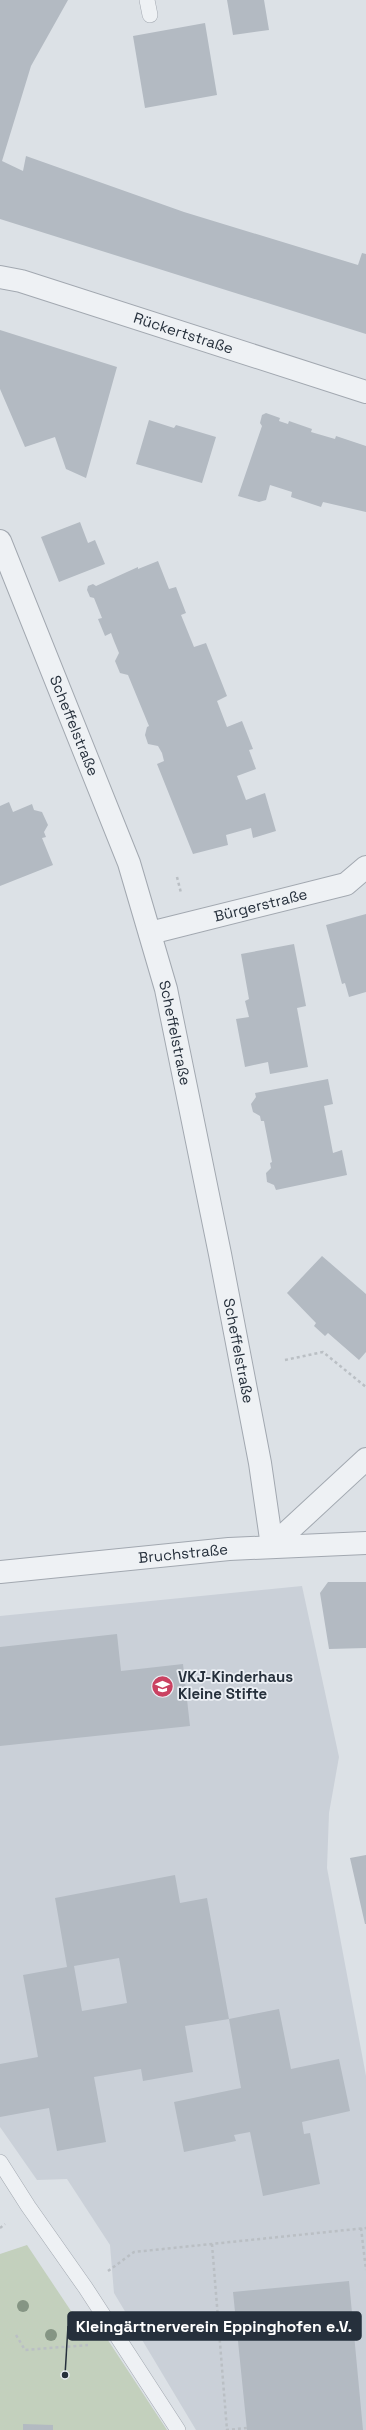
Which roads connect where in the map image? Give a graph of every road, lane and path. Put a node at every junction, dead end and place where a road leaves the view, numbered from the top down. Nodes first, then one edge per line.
1 (147, 0) edge
2 (150, 15) dead end
3 (0, 277) edge
4 (366, 392) edge
5 (0, 541) edge
6 (6, 576) edge
7 (366, 867) edge
8 (150, 933) junction
9 (285, 1360) dead end
10 (366, 1387) edge
11 (366, 1459) edge
12 (366, 1543) edge
13 (272, 1546) junction
14 (0, 1572) edge
15 (0, 2162) edge
16 (361, 2228) junction
17 (366, 2228) edge
18 (212, 2244) junction
19 (366, 2270) edge
20 (85, 2287) junction
21 (16, 2335) dead end
22 (92, 2344) dead end
23 (247, 2428) dead end
24 (178, 2430) edge
25 (226, 2430) edge

1 - 2 lane
3 - 4 street, Rückertstraße
5 - 6 street, Scheffelstraße
6 - 8 street, Scheffelstraße
7 - 8 street, Bürgerstraße
8 - 13 street, Scheffelstraße
9 - 10 path
11 - 13 street
12 - 13 street, Bruchstraße
13 - 14 street, Bruchstraße
15 - 20 lane
16 - 17 path
16 - 18 path
16 - 19 path
18 - 20 path
18 - 25 path
20 - 24 lane
21 - 22 path
23 - 25 path

